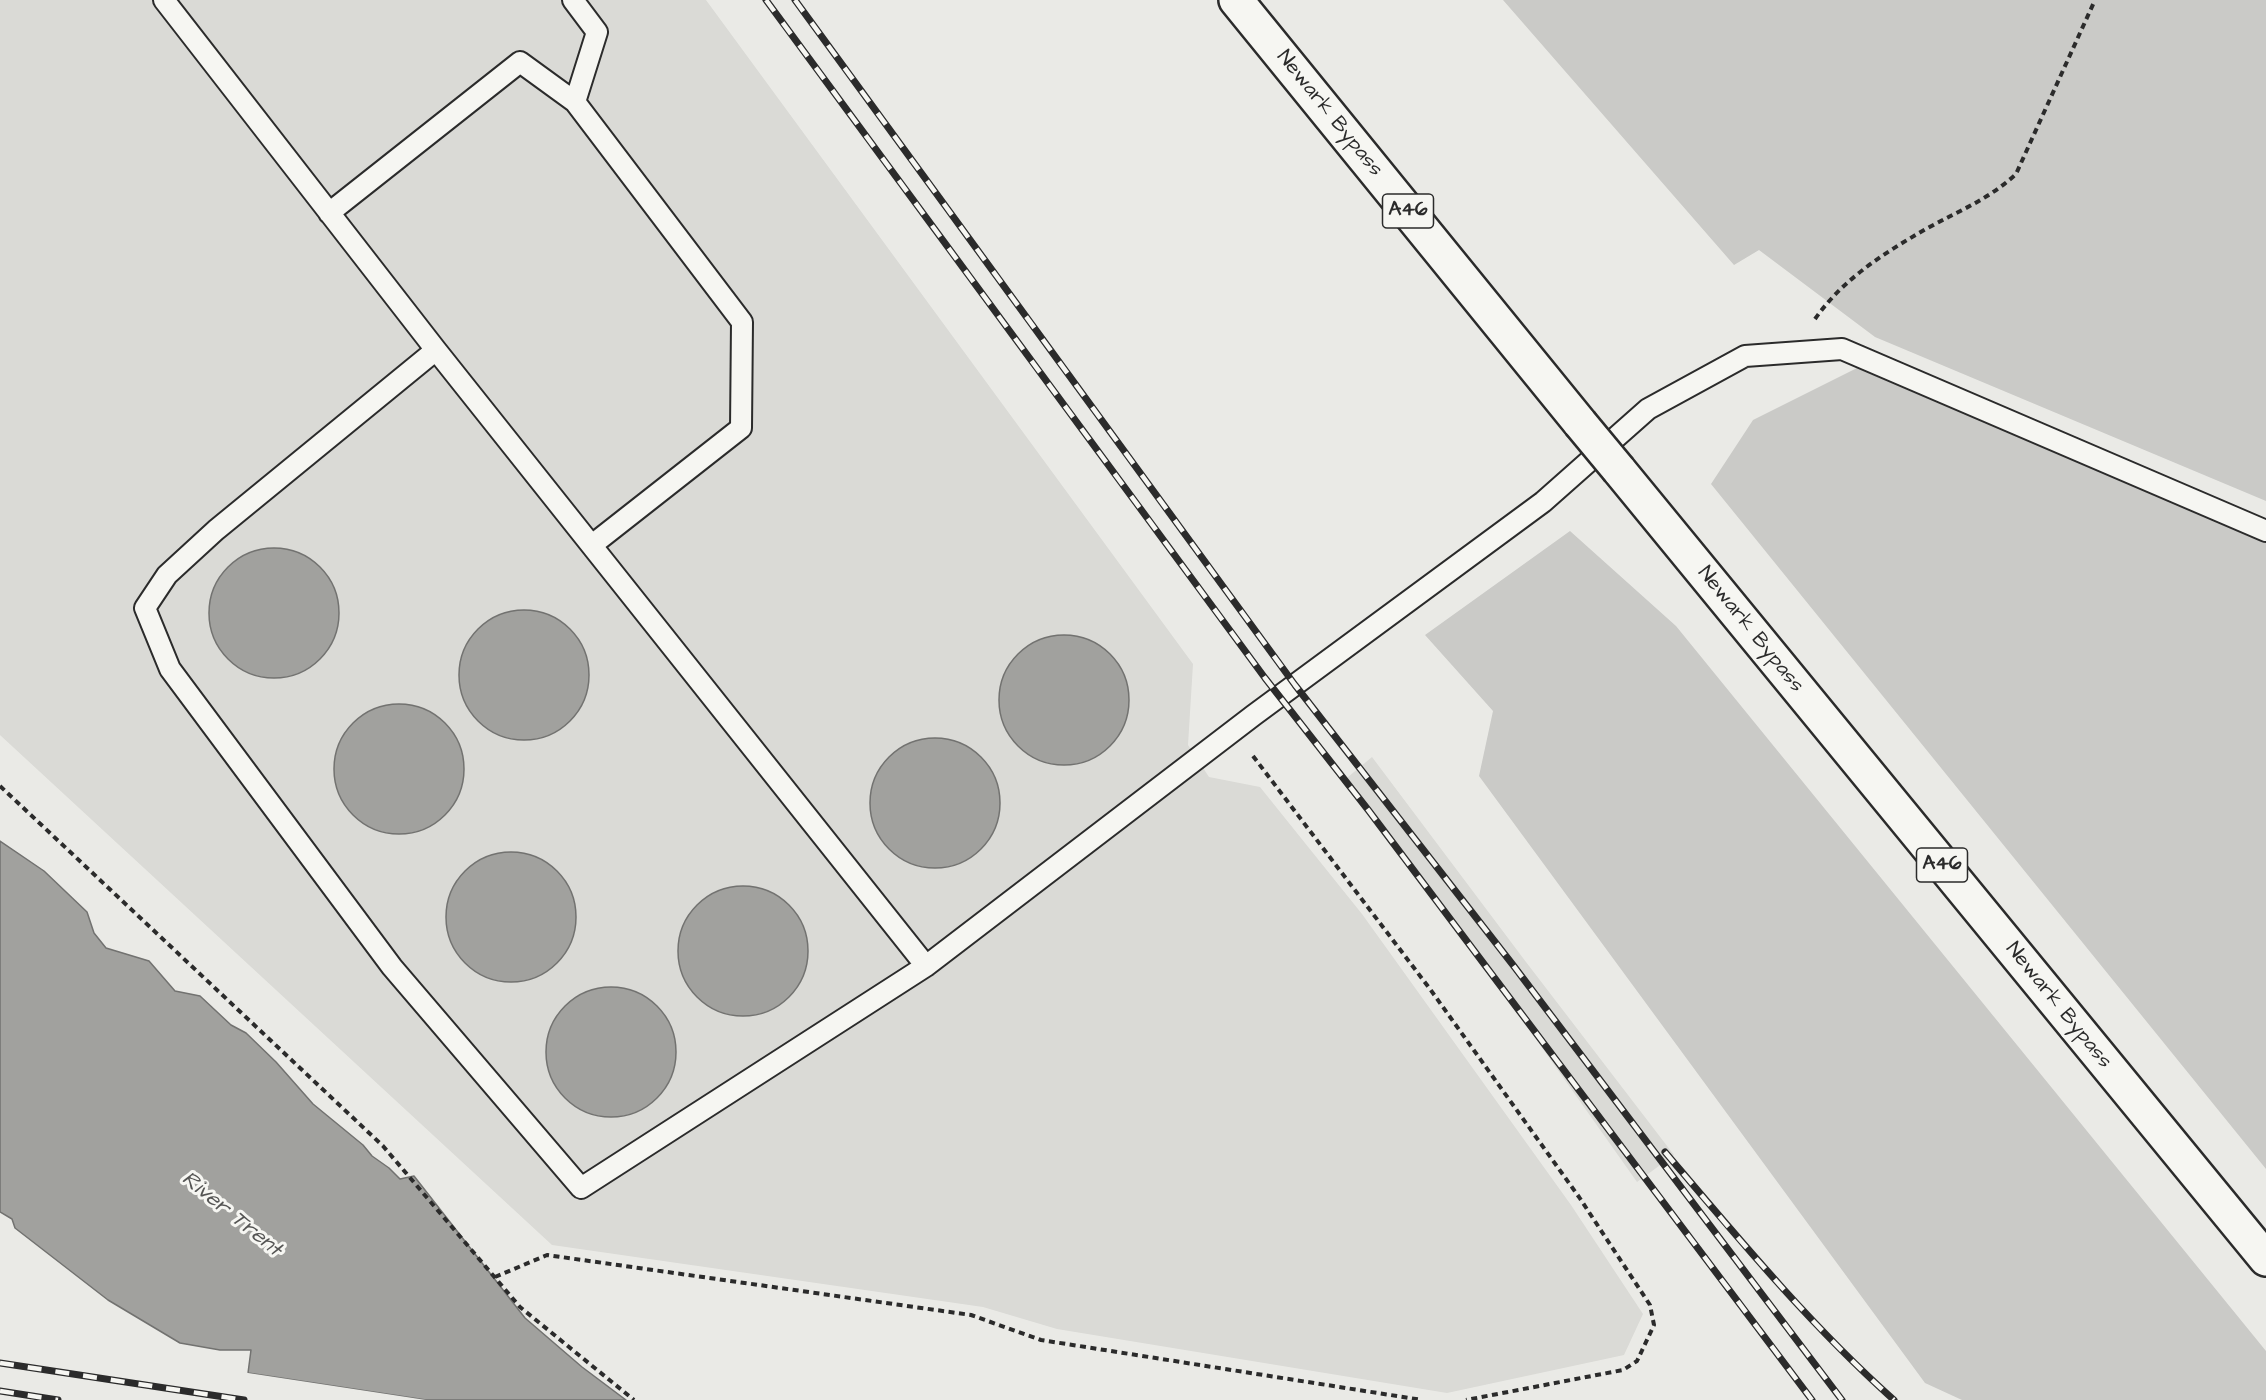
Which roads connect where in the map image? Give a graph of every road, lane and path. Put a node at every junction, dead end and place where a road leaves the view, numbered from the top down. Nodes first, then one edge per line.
1 (164, 0) edge
2 (573, 0) edge
3 (1236, 0) edge
4 (2095, 0) edge
5 (575, 102) junction
6 (330, 213) junction
7 (436, 350) junction
8 (1792, 352) junction
9 (2266, 531) edge
10 (592, 545) junction
11 (1271, 778) dead end
12 (0, 786) edge
13 (926, 966) junction
14 (2266, 1259) edge
15 (495, 1277) junction
16 (634, 1400) edge
17 (1422, 1400) edge
18 (1466, 1400) edge

1 - 6 lane
2 - 5 lane
3 - 14 highway, Newark Bypass / A46, bridge
4 - 8 path
5 - 6 lane
5 - 10 lane
6 - 7 lane
7 - 10 lane
7 - 13 lane
8 - 9 lane
8 - 13 lane
10 - 13 lane
11 - 18 path
12 - 15 path
15 - 16 path
15 - 17 path

